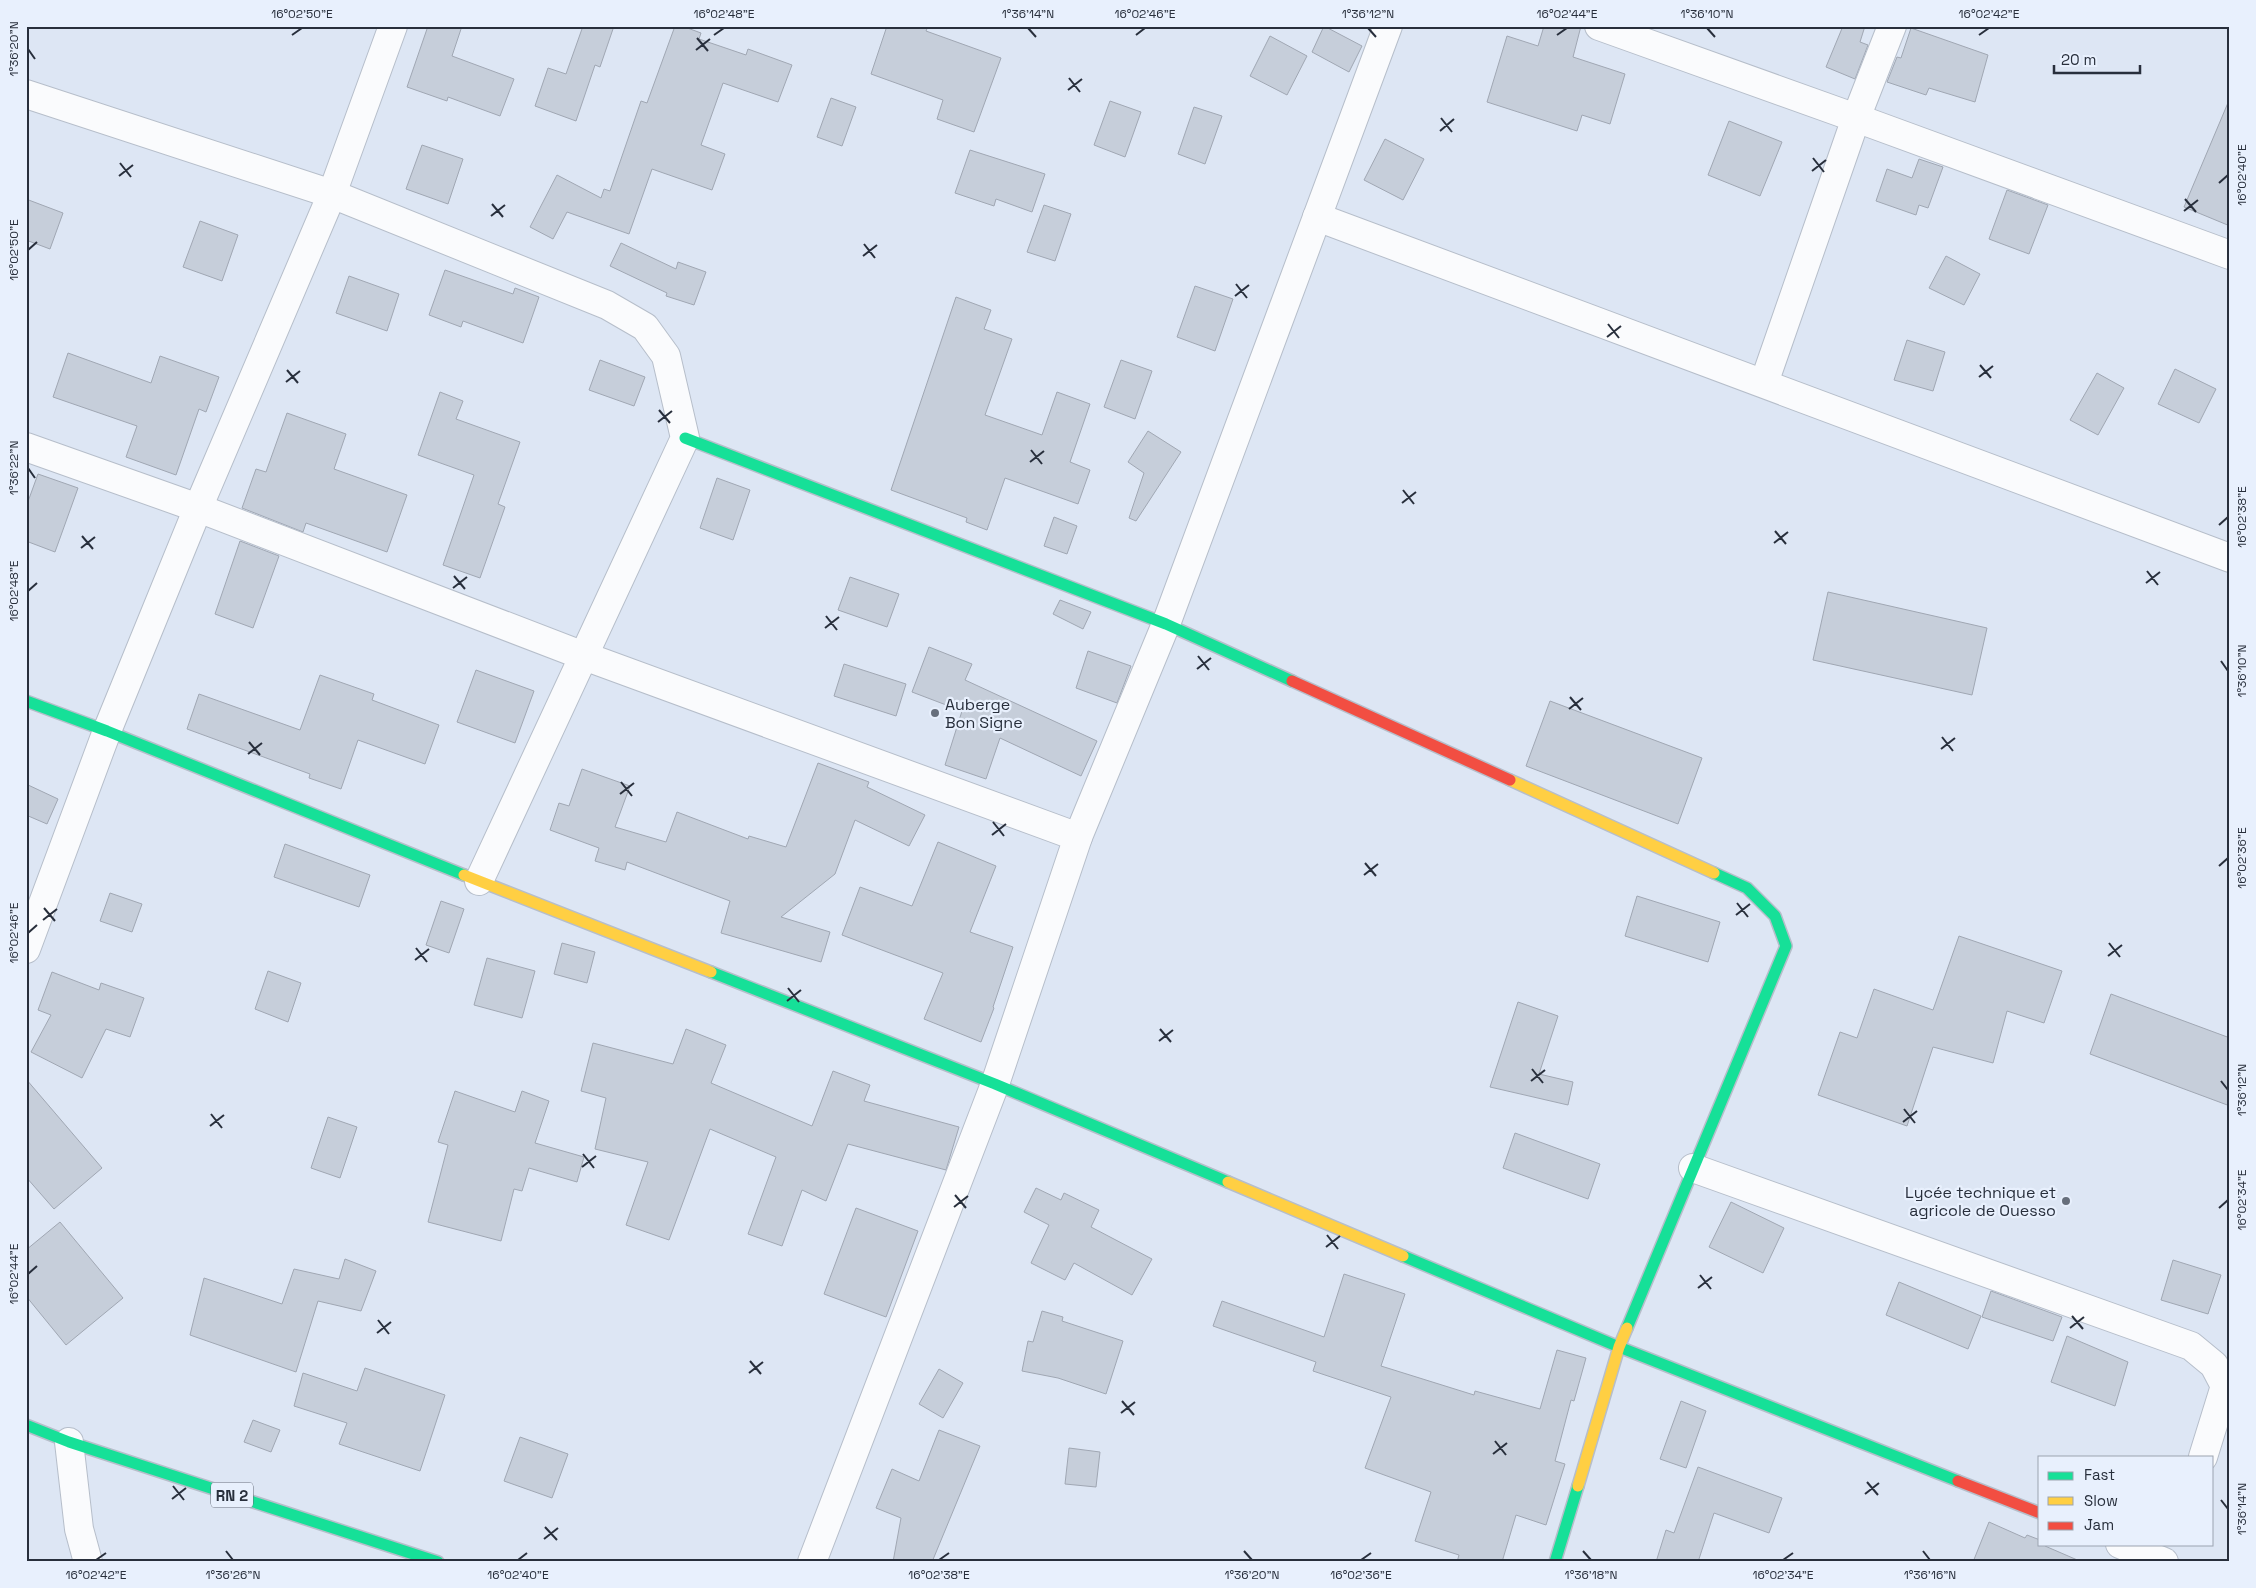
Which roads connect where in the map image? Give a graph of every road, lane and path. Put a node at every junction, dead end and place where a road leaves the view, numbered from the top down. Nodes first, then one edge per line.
1 (393, 26) edge
2 (1388, 26) edge
3 (1599, 26) edge
4 (1892, 26) edge
5 (26, 94) edge
6 (1856, 118) junction
7 (332, 194) junction
8 (1317, 217) junction
9 (2230, 255) edge
10 (1764, 383) junction
11 (685, 438) junction
12 (26, 447) edge
13 (198, 508) junction
14 (2230, 558) edge
15 (1166, 624) junction
16 (584, 656) junction
17 (26, 701) edge
18 (107, 731) junction
19 (1078, 837) junction
20 (479, 881) junction
21 (26, 949) edge
22 (995, 1084) junction
23 (1693, 1168) junction
24 (1619, 1347) junction
25 (26, 1425) edge
26 (69, 1442) junction
27 (2204, 1456) edge
28 (2038, 1512) edge
29 (2125, 1546) edge
30 (2175, 1546) edge
31 (88, 1562) edge
32 (438, 1562) edge
33 (812, 1562) edge
34 (1556, 1562) edge
35 (2164, 1562) edge
36 (2171, 1562) edge

1 - 7 street
2 - 8 street
3 - 6 street
4 - 6 street
5 - 7 street
6 - 9 street
6 - 10 street
7 - 11 street
7 - 13 street
8 - 10 street
8 - 15 street
10 - 14 street
11 - 15 main road
11 - 16 street
12 - 13 street
13 - 16 street
13 - 18 street
15 - 19 street
15 - 23 main road
16 - 19 street
16 - 20 street
17 - 18 main road
18 - 20 main road
18 - 21 street
19 - 22 street
20 - 22 main road
22 - 24 main road
22 - 33 street
23 - 24 main road
23 - 27 street
24 - 28 main road
24 - 34 main road
25 - 26 main road, RN 2
26 - 31 street
26 - 32 main road, RN 2
29 - 35 street
30 - 36 street

